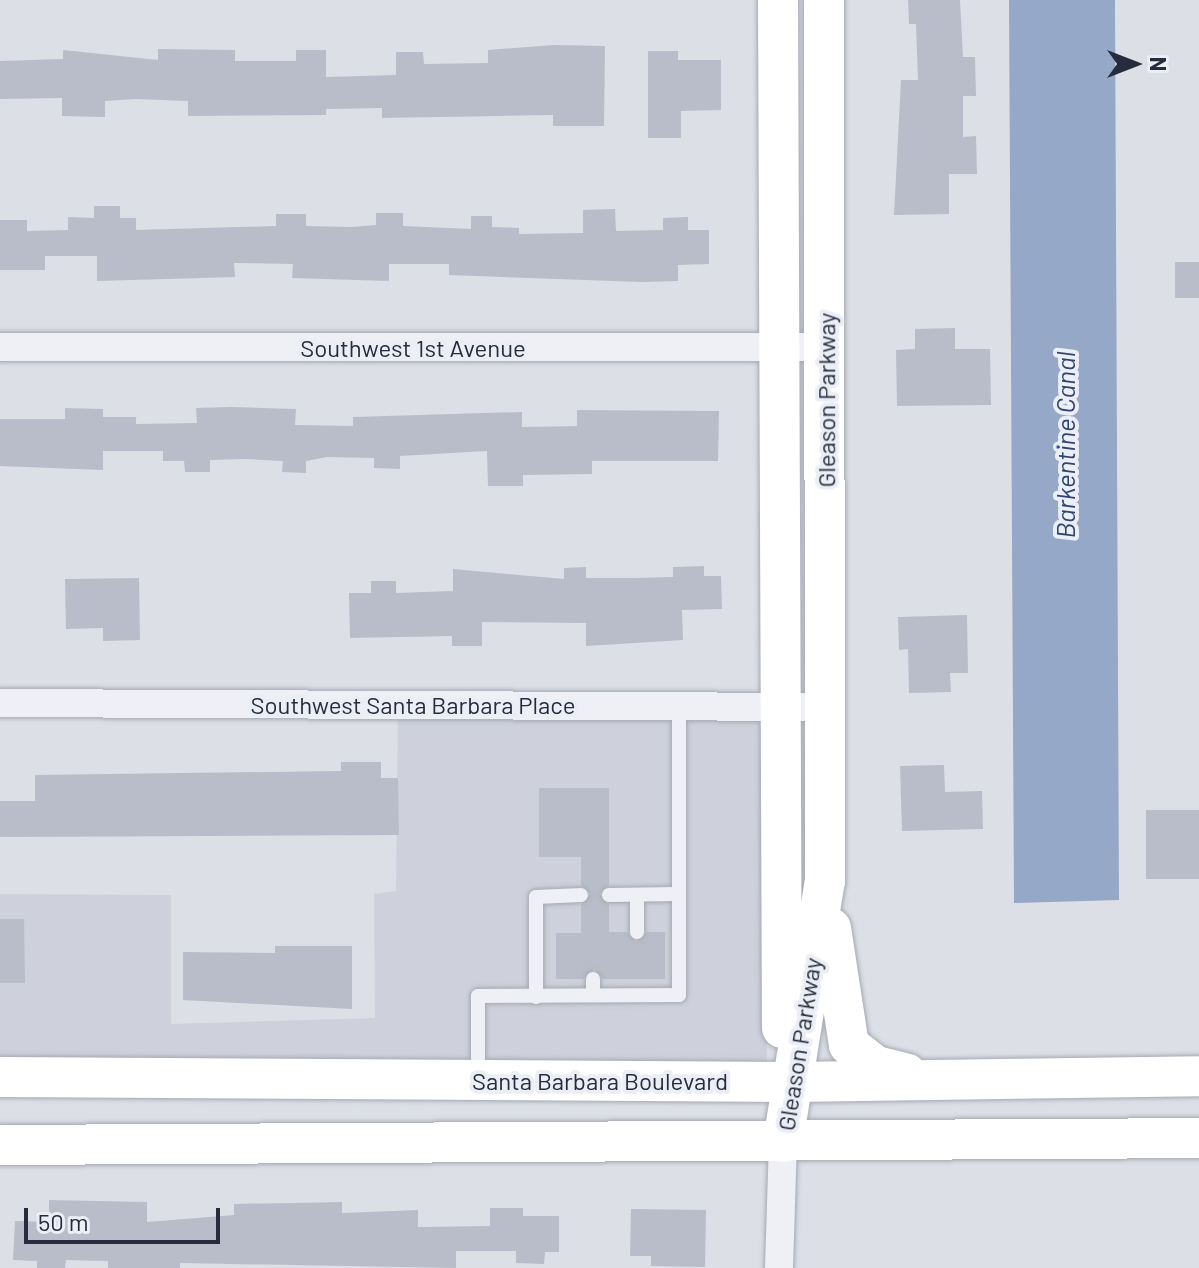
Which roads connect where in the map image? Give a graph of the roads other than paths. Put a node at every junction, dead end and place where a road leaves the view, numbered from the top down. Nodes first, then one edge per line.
1 (778, 0) edge
2 (824, 0) edge
3 (0, 347) edge
4 (825, 347) junction
5 (779, 349) junction
6 (0, 703) edge
7 (781, 707) junction
8 (827, 707) junction
9 (679, 708) junction
10 (825, 881) junction
11 (677, 894) junction
12 (581, 895) dead end
13 (609, 895) dead end
14 (637, 895) junction
15 (637, 932) dead end
16 (593, 979) dead end
17 (636, 979) dead end
18 (593, 995) junction
19 (637, 995) junction
20 (536, 997) junction
21 (1199, 1076) edge
22 (0, 1077) edge
23 (212, 1079) junction
24 (478, 1080) junction
25 (932, 1080) junction
26 (787, 1082) junction
27 (1199, 1138) edge
28 (783, 1142) junction
29 (0, 1145) edge
30 (212, 1145) junction
31 (779, 1268) edge

1 - 5 main road, Gleason Parkway
2 - 4 main road, Gleason Parkway
3 - 5 street, Southwest 1st Avenue
4 - 5 street, Southwest 1st Avenue
4 - 8 main road, Gleason Parkway
5 - 7 main road, Gleason Parkway
6 - 9 street, Southwest Santa Barbara Place
7 - 8 street, Southwest Santa Barbara Place
7 - 9 street, Southwest Santa Barbara Place
7 - 26 main road, Gleason Parkway
8 - 10 main road, Gleason Parkway
9 - 11 lane
10 - 25 main road
10 - 26 main road, Gleason Parkway
11 - 14 lane
11 - 19 lane
12 - 20 lane
13 - 14 lane
14 - 15 lane
16 - 18 lane
17 - 19 lane
18 - 19 lane
18 - 20 lane
20 - 24 lane
21 - 25 main road, Santa Barbara Boulevard
22 - 23 main road, Santa Barbara Boulevard
23 - 24 main road, Santa Barbara Boulevard
23 - 30 main road
24 - 26 main road, Santa Barbara Boulevard
25 - 26 main road, Santa Barbara Boulevard
26 - 28 main road, Gleason Parkway
27 - 28 main road
28 - 30 main road
28 - 31 street
29 - 30 main road

